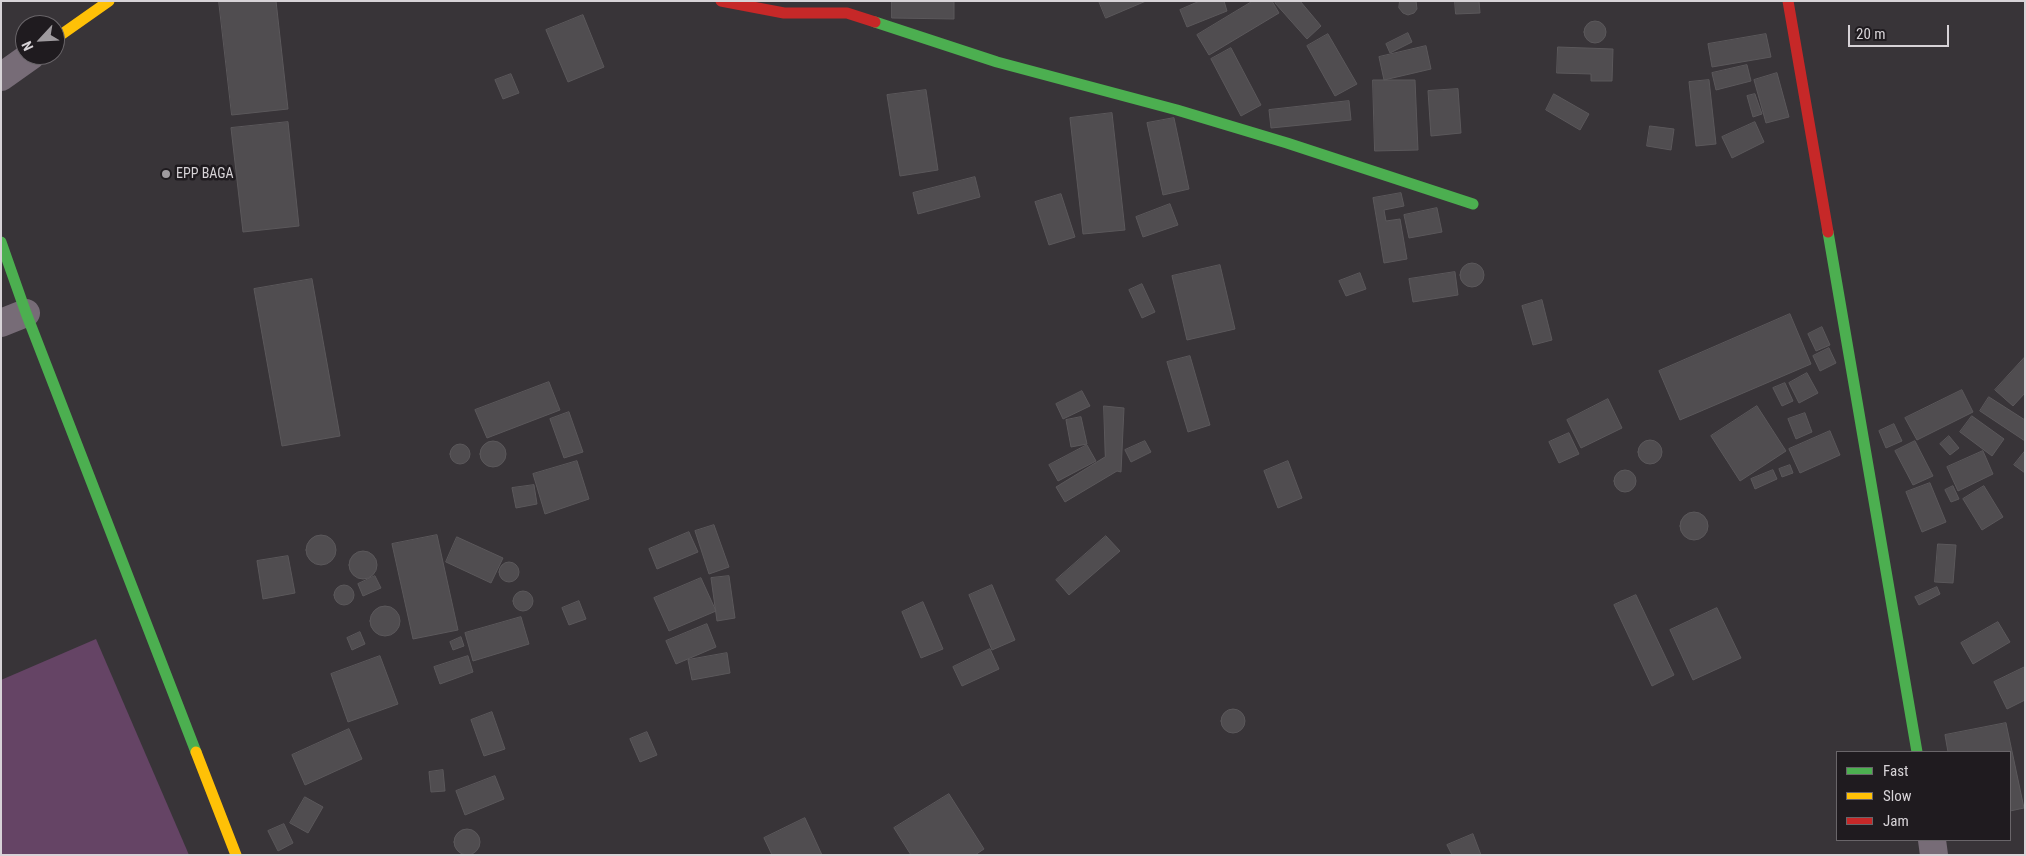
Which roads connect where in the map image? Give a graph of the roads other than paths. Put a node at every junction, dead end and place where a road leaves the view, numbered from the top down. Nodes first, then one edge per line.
1 (109, 1) edge
2 (721, 1) edge
3 (1788, 1) edge
4 (846, 7) edge
5 (65, 32) edge
6 (18, 65) edge
7 (1, 77) edge
8 (1473, 204) dead end
9 (1, 242) edge
10 (13, 318) edge
11 (1917, 751) edge
12 (1932, 841) edge
13 (236, 855) edge
14 (1934, 855) edge

1 - 5 street
2 - 4 street
3 - 11 street
4 - 8 street
6 - 7 street
9 - 10 street
10 - 13 street
12 - 14 street

